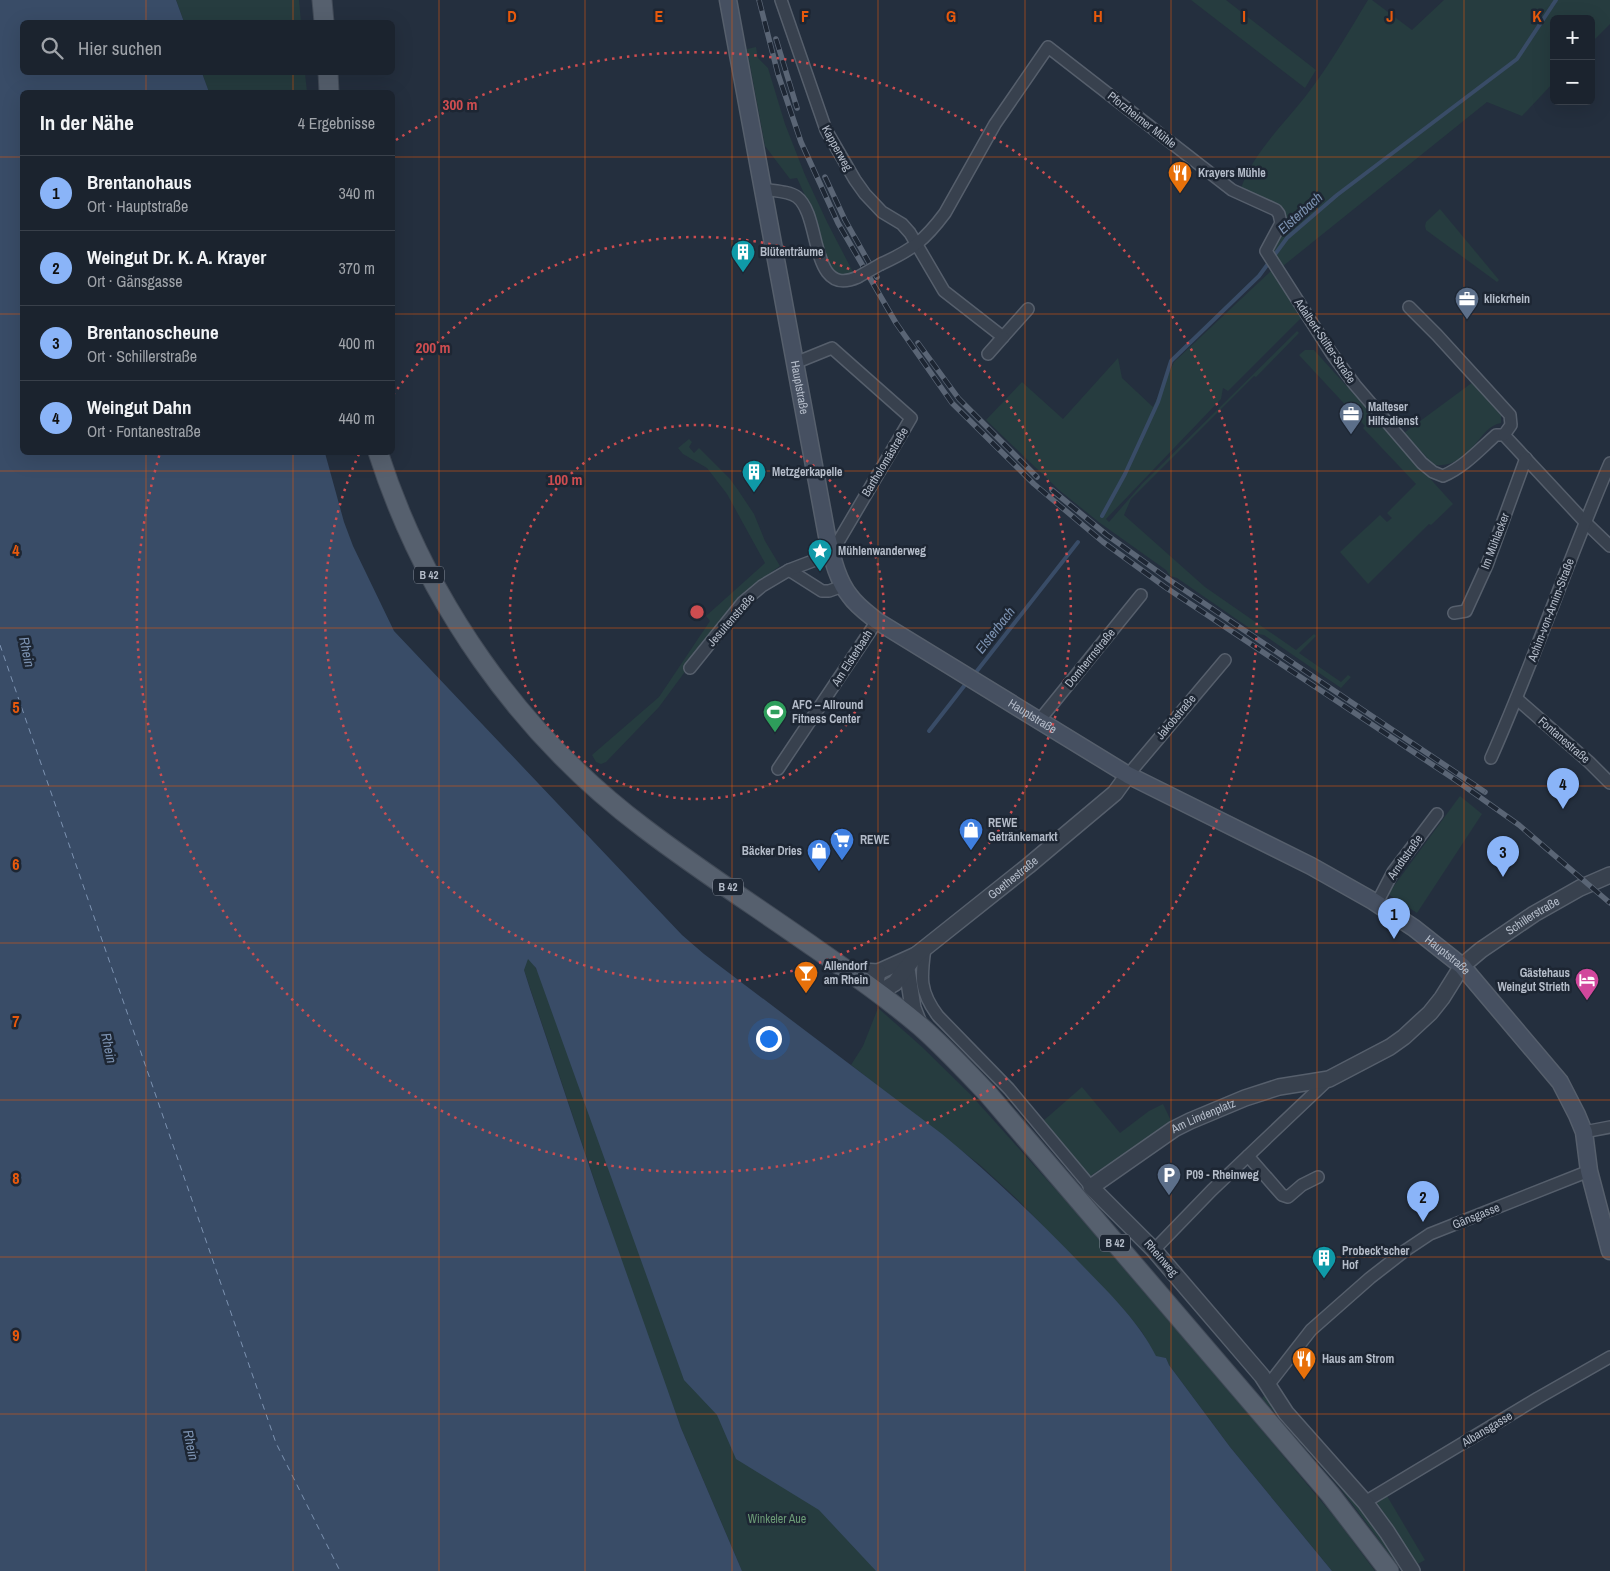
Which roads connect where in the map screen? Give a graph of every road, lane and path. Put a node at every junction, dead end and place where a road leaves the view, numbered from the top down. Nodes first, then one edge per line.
1 (322, 0) edge
2 (728, 0) edge
3 (781, 0) edge
4 (324, 20) edge
5 (328, 75) edge
6 (329, 90) edge
7 (763, 189) junction
8 (918, 244) junction
9 (1266, 251) joint
10 (1408, 307) dead end
11 (1028, 309) dead end
12 (1003, 337) junction
13 (988, 354) dead end
14 (795, 363) junction
15 (1504, 435) junction
16 (379, 455) edge
17 (1526, 458) junction
18 (1610, 463) edge
19 (1585, 522) junction
20 (1610, 546) edge
21 (831, 554) junction
22 (789, 570) junction
23 (843, 586) junction
24 (1141, 595) dead end
25 (1454, 613) dead end
26 (876, 621) junction
27 (1224, 660) dead end
28 (690, 668) dead end
29 (1517, 699) junction
30 (1038, 722) junction
31 (1491, 758) dead end
32 (778, 770) dead end
33 (1128, 775) junction
34 (1610, 783) edge
35 (1437, 814) dead end
36 (1610, 875) edge
37 (1377, 903) junction
38 (920, 951) junction
39 (1462, 966) junction
40 (907, 969) junction
41 (846, 970) junction
42 (878, 972) junction
43 (878, 993) junction
44 (920, 1026) junction
45 (1329, 1079) junction
46 (1610, 1127) edge
47 (1584, 1132) junction
48 (1248, 1156) junction
49 (1588, 1171) junction
50 (1318, 1177) dead end
51 (1091, 1187) junction
52 (1154, 1250) junction
53 (1610, 1251) edge
54 (1610, 1357) edge
55 (1268, 1384) junction
56 (1365, 1502) junction
57 (1389, 1571) edge
58 (1412, 1571) edge

1 - 4 main road
2 - 7 main road, Hauptstraße
3 - 8 street, Kapperweg
5 - 6 main road
7 - 8 street, bridge
7 - 14 main road, Hauptstraße
8 - 9 street, Pforzheimer Mühle
8 - 12 street, Kapperweg
9 - 15 street, Adalbert-Stifter-Straße
10 - 15 street
11 - 12 street
12 - 13 street
14 - 21 main road, Hauptstraße
14 - 21 street, Bartholomästraße
15 - 17 street
16 - 41 main road, B 42
17 - 19 street
17 - 25 street, Im Mühlacker
18 - 19 street, Achim-von-Arnim-Straße
19 - 20 street
19 - 29 street, Achim-von-Arnim-Straße
21 - 22 street, Jesuitenstraße
21 - 23 main road, Hauptstraße
22 - 23 street
22 - 28 street, Jesuitenstraße
23 - 26 main road, Hauptstraße
24 - 30 street, Domherrnstraße
26 - 30 main road, Hauptstraße
26 - 32 street, Am Elsterbach
27 - 33 street, Jakobstraße
29 - 31 street, Achim-von-Arnim-Straße
29 - 34 street, Fontanestraße
30 - 33 main road, Hauptstraße
33 - 37 main road, Hauptstraße
33 - 38 street, Goethestraße
35 - 37 street, Arndtstraße
36 - 39 street, Schillerstraße
37 - 39 main road, Hauptstraße
38 - 40 street
38 - 42 street
38 - 51 street, Rheinweg
39 - 45 street, Am Lindenplatz
39 - 47 main road, Hauptstraße
40 - 43 street
40 - 44 street
41 - 42 street
41 - 43 main road, B 42
42 - 43 street
43 - 44 main road, B 42
44 - 57 main road, B 42
45 - 48 street, Am Lindenplatz
45 - 51 street, Am Lindenplatz
46 - 47 street
47 - 49 main road, Hauptstraße
48 - 50 street
48 - 52 street, Am Lindenplatz
49 - 53 main road, Hauptstraße
49 - 55 street, Gänsgasse
51 - 52 street, Rheinweg
52 - 55 street, Rheinweg
54 - 56 street, Albansgasse
55 - 56 street, Rheinweg
56 - 58 street, Rheinweg

